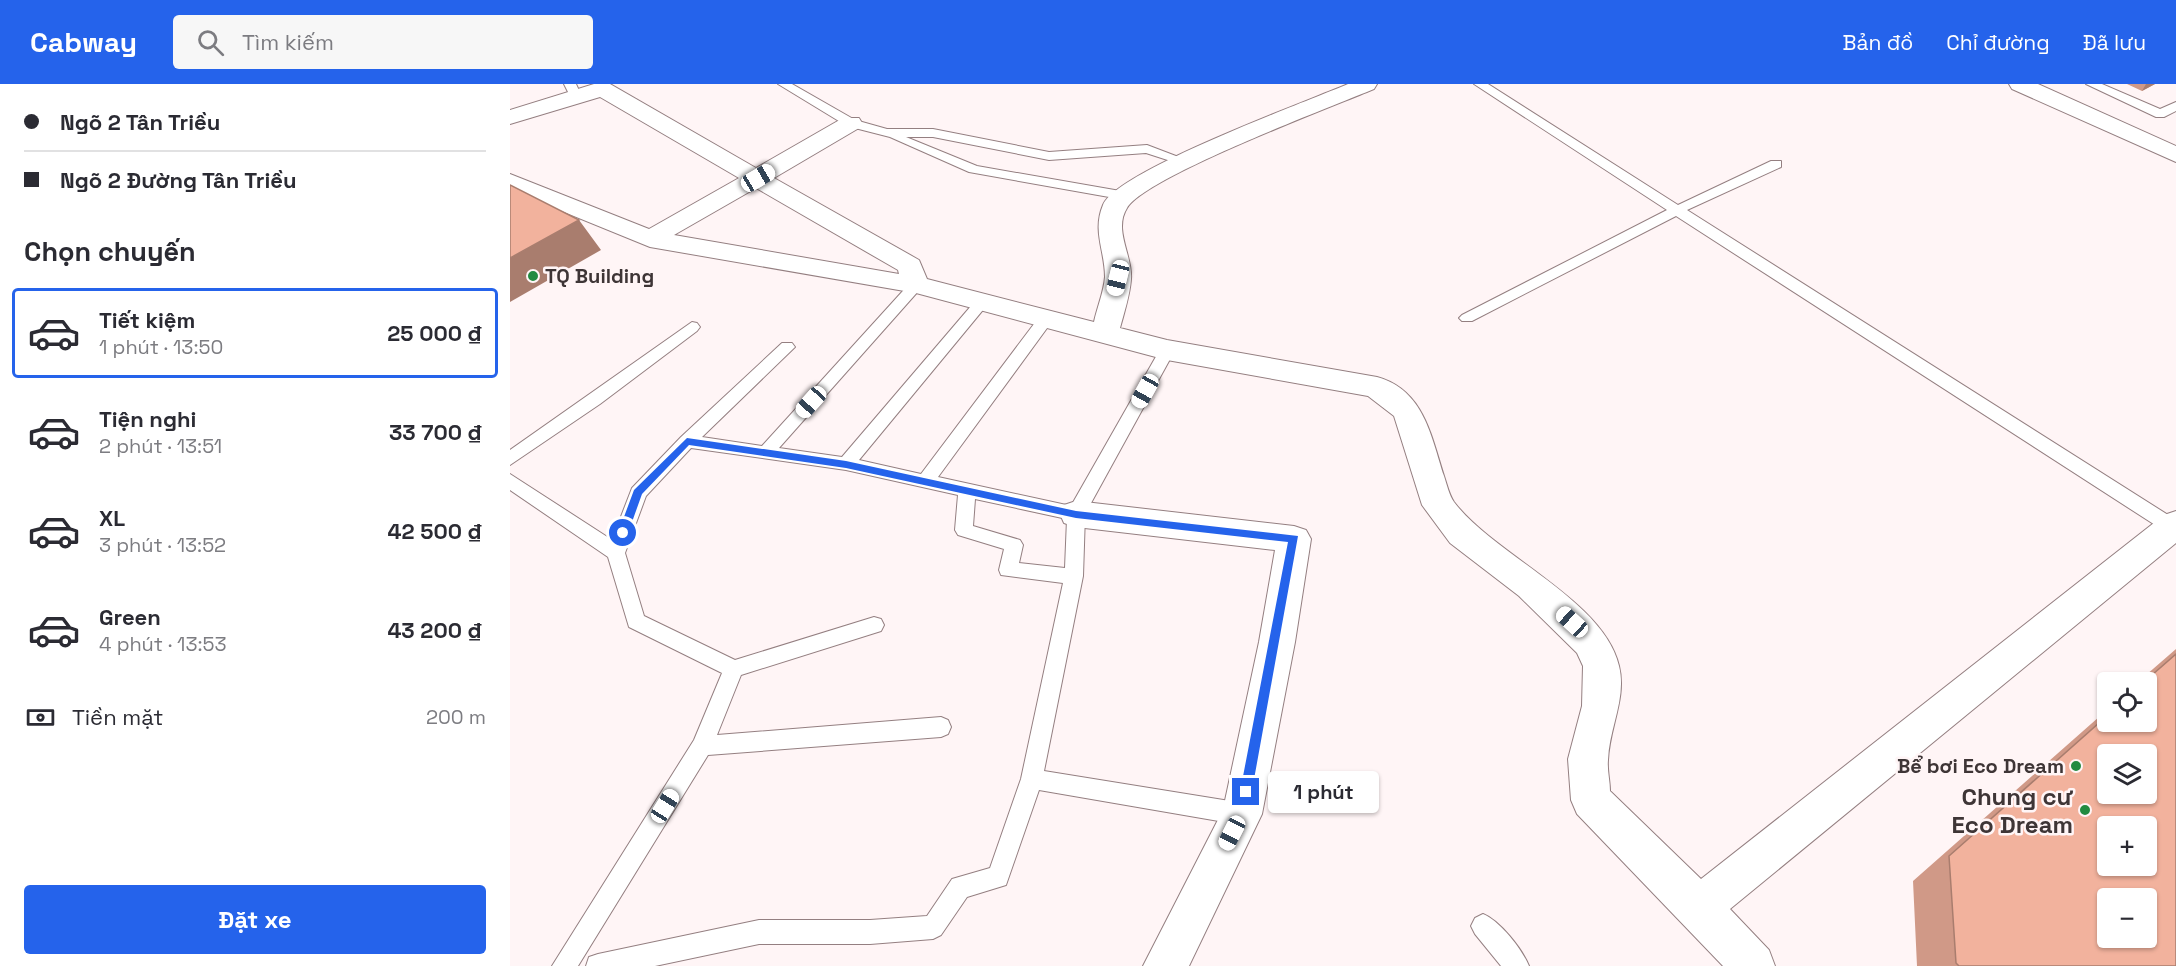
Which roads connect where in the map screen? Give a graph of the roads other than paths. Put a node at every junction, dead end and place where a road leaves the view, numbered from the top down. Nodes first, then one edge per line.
1 (783, 84) edge
2 (1366, 84) edge
3 (1480, 84) edge
4 (2020, 84) edge
5 (2092, 84) edge
6 (611, 87) edge
7 (573, 91) edge
8 (2176, 106) edge
9 (510, 117) edge
10 (851, 123) junction
11 (887, 133) junction
12 (2176, 155) edge
13 (1183, 161) junction
14 (1776, 164) dead end
15 (758, 178) junction
16 (515, 188) edge
17 (1126, 196) junction
18 (1677, 210) junction
19 (650, 239) junction
20 (916, 285) junction
21 (982, 302) junction
22 (1467, 318) dead end
23 (1045, 320) junction
24 (692, 327) dead end
25 (1105, 333) junction
26 (787, 347) dead end
27 (1167, 350) junction
28 (687, 441) junction
29 (766, 452) junction
30 (510, 459) edge
31 (846, 464) junction
32 (510, 481) edge
33 (925, 482) junction
34 (967, 490) junction
35 (1076, 514) junction
36 (2175, 527) edge
37 (616, 553) junction
38 (1074, 576) junction
39 (874, 625) dead end
40 (734, 669) junction
41 (941, 727) dead end
42 (702, 746) junction
43 (1032, 779) junction
44 (1242, 814) junction
45 (1699, 907) junction
46 (1483, 926) dead end
47 (564, 966) edge
48 (598, 966) edge
49 (1165, 966) edge
50 (1517, 966) edge
51 (1753, 966) edge

1 - 10 lane
2 - 13 street
3 - 18 lane
4 - 12 street
5 - 8 lane
6 - 7 street
6 - 15 street
7 - 9 street
10 - 11 lane
10 - 15 street
11 - 13 lane
11 - 17 lane
13 - 17 street
14 - 18 lane
15 - 19 street
15 - 20 street
16 - 19 street
17 - 25 street
18 - 22 lane
18 - 36 lane
19 - 20 street
20 - 21 street
20 - 29 lane
21 - 23 street
21 - 31 lane
23 - 25 street
23 - 33 lane
24 - 30 lane
25 - 27 street
26 - 28 lane
27 - 35 lane
27 - 45 street
28 - 29 lane
28 - 37 lane
29 - 31 lane
31 - 33 lane
32 - 37 lane
33 - 34 lane
34 - 35 lane
34 - 38 lane
35 - 38 lane
35 - 44 street
36 - 45 street
37 - 40 lane
38 - 43 lane
39 - 40 lane
40 - 42 lane
41 - 42 lane
42 - 47 lane
43 - 44 lane
43 - 48 lane
44 - 49 street
45 - 51 street
46 - 50 lane

